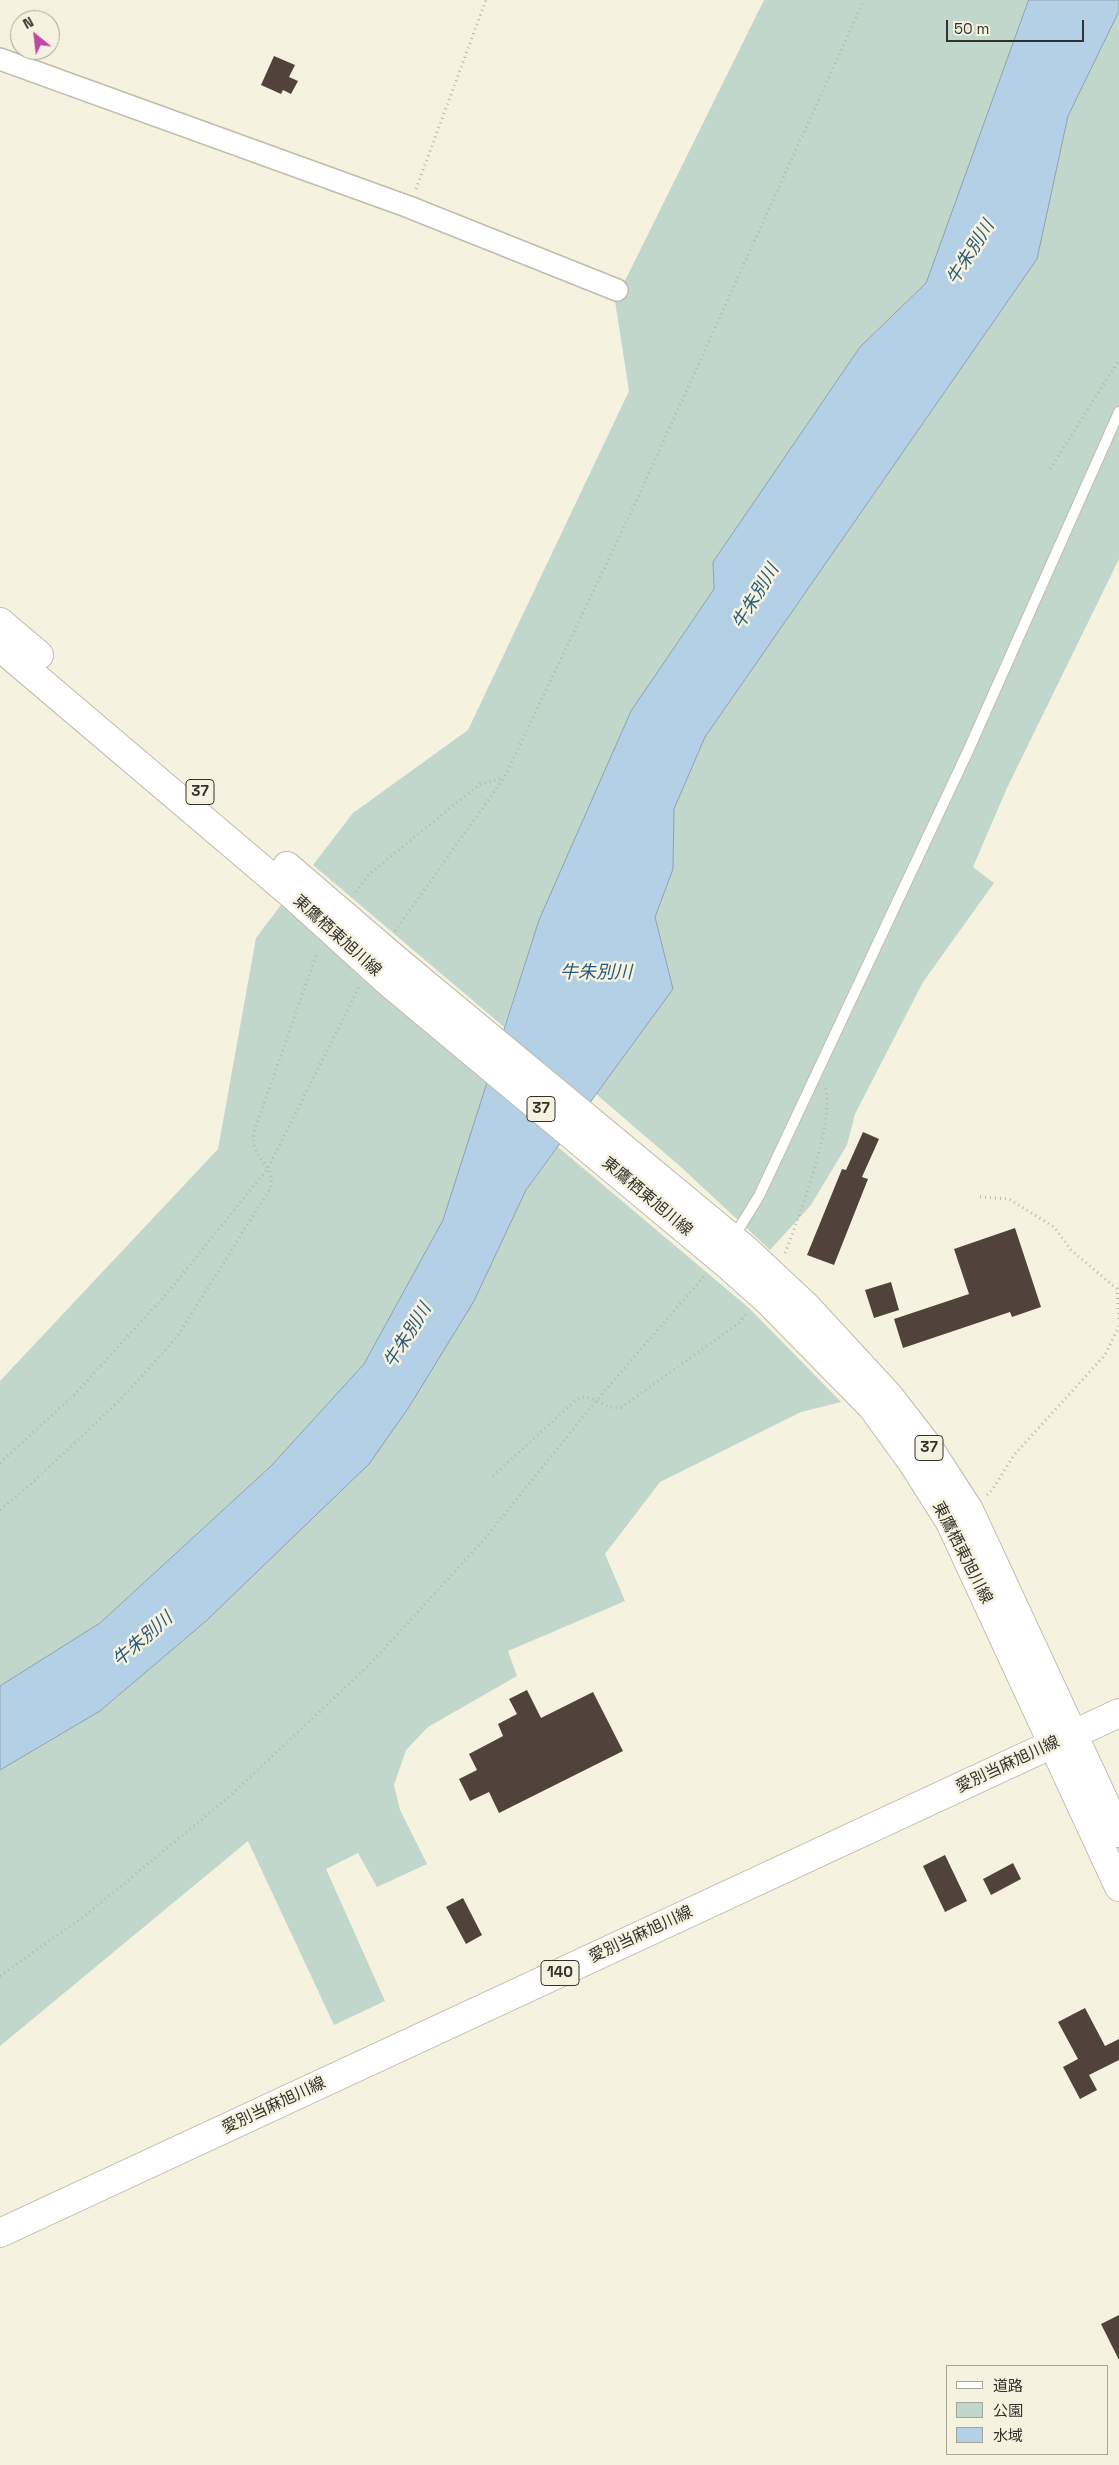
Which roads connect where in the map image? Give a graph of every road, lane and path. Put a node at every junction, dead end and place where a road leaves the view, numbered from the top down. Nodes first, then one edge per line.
1 (486, 0) edge
2 (864, 0) edge
3 (0, 59) edge
4 (409, 207) junction
5 (617, 290) dead end
6 (1119, 360) edge
7 (1119, 412) edge
8 (1050, 469) dead end
9 (0, 622) edge
10 (0, 647) edge
11 (504, 778) junction
12 (356, 892) dead end
13 (317, 953) dead end
14 (385, 964) junction
15 (814, 1079) junction
16 (268, 1168) junction
17 (980, 1197) dead end
18 (726, 1248) junction
19 (786, 1253) dead end
20 (747, 1312) dead end
21 (1119, 1319) edge
22 (1119, 1326) edge
23 (596, 1401) junction
24 (0, 1463) edge
25 (493, 1476) dead end
26 (0, 1510) edge
27 (969, 1510) junction
28 (1119, 1713) edge
29 (1062, 1739) junction
30 (1113, 1805) edge
31 (1119, 1833) edge
32 (1119, 1887) edge
33 (0, 1976) edge
34 (0, 2233) edge

1 - 4 path
2 - 11 path
3 - 4 street
4 - 5 street
6 - 8 path
7 - 15 lane
9 - 14 main road, 東鷹栖東旭川線 / 37
10 - 14 main road, 東鷹栖東旭川線 / 37
11 - 12 path
11 - 14 path
13 - 16 path
14 - 16 path
14 - 18 main road, 東鷹栖東旭川線 / 37
15 - 18 lane
15 - 19 path
16 - 24 path
16 - 26 path
17 - 21 path
18 - 23 path
18 - 27 main road, 東鷹栖東旭川線 / 37
18 - 29 main road, 東鷹栖東旭川線 / 37
20 - 23 path
22 - 27 path
23 - 25 path
23 - 33 path
27 - 29 main road, 東鷹栖東旭川線 / 37
28 - 29 main road, 愛別当麻旭川線 / 140
29 - 30 main road, 東鷹栖東旭川線 / 37
29 - 32 main road, 東鷹栖東旭川線 / 37
29 - 34 main road, 愛別当麻旭川線 / 140
30 - 31 main road, 東鷹栖東旭川線 / 37

